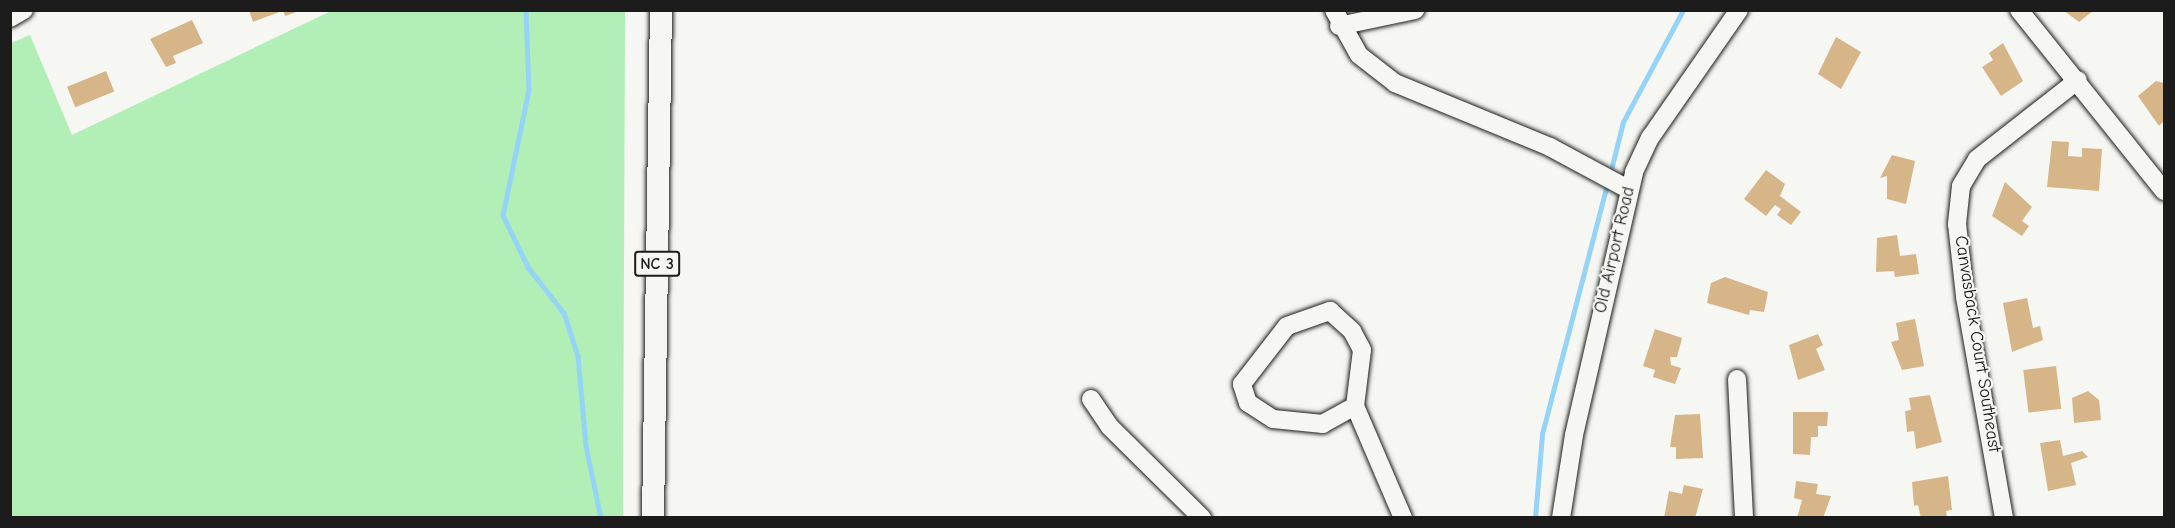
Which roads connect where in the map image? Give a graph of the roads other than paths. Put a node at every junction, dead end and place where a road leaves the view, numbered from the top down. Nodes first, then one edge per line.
1 (24, 10) edge
2 (661, 10) edge
3 (1415, 10) edge
4 (1739, 10) edge
5 (2019, 10) edge
6 (10, 18) edge
7 (1336, 18) edge
8 (2078, 80) junction
9 (1628, 189) junction
10 (2164, 191) edge
11 (1737, 379) dead end
12 (1091, 399) dead end
13 (1355, 406) junction
14 (653, 518) edge
15 (1202, 518) edge
16 (1403, 518) edge
17 (1562, 518) edge
18 (1744, 518) edge
19 (2004, 518) edge

1 - 6 street
2 - 14 main road, NC 3
3 - 7 street
4 - 9 street, Old Airport Road
5 - 8 street
7 - 9 street
8 - 10 street
8 - 19 street, Canvasback Court Southeast
9 - 17 street, Old Airport Road
11 - 18 street
12 - 15 street
13 - 13 street
13 - 16 street

